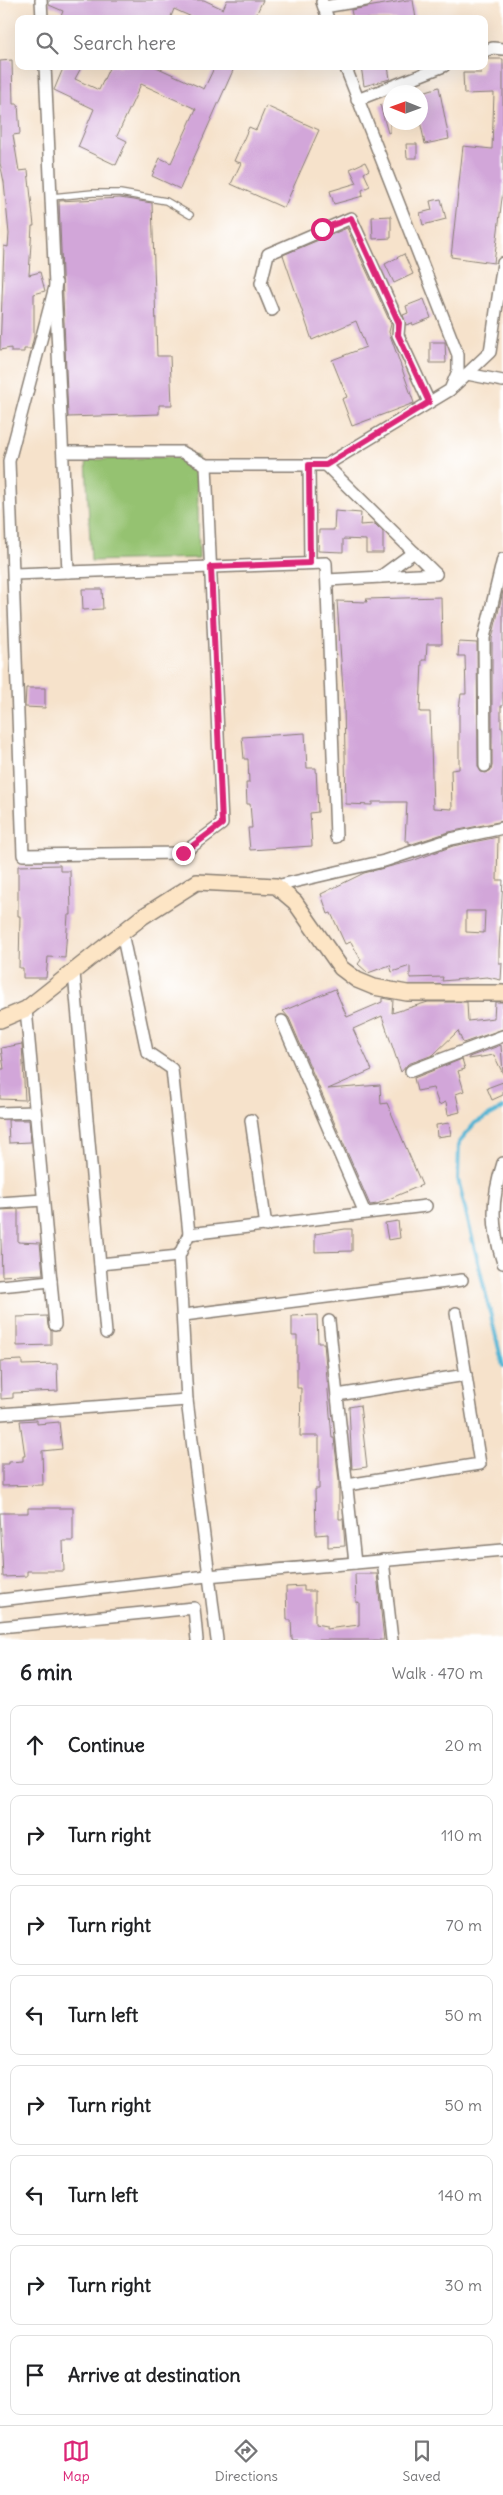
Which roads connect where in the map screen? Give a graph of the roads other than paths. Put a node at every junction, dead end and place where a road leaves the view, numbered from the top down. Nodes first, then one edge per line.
1 (41, 0) edge
2 (366, 0) edge
3 (322, 4) edge
4 (42, 15) edge
5 (503, 49) edge
6 (488, 50) edge
7 (45, 70) edge
8 (346, 70) edge
9 (434, 70) edge
10 (357, 100) junction
11 (52, 197) junction
12 (190, 215) dead end
13 (503, 263) edge
14 (56, 283) junction
15 (272, 310) dead end
16 (467, 374) junction
17 (503, 381) edge
18 (450, 390) junction
19 (429, 402) junction
20 (63, 452) junction
21 (206, 465) junction
22 (309, 465) junction
23 (326, 465) junction
24 (414, 552) junction
25 (503, 559) edge
26 (310, 563) junction
27 (211, 567) junction
28 (68, 572) junction
29 (14, 574) junction
30 (380, 577) junction
31 (327, 580) junction
32 (484, 766) dead end
33 (503, 828) edge
34 (336, 837) dead end
35 (276, 886) junction
36 (122, 934) junction
37 (74, 972) junction
38 (503, 993) edge
39 (26, 1009) junction
40 (0, 1020) edge
41 (282, 1021) dead end
42 (503, 1036) edge
43 (411, 1071) dead end
44 (36, 1112) junction
45 (0, 1113) edge
46 (251, 1120) dead end
47 (503, 1163) edge
48 (44, 1200) junction
49 (0, 1204) edge
50 (426, 1206) dead end
51 (365, 1213) junction
52 (266, 1226) junction
53 (189, 1234) junction
54 (179, 1256) junction
55 (503, 1260) edge
56 (100, 1264) junction
57 (462, 1280) dead end
58 (51, 1282) junction
59 (0, 1286) edge
60 (456, 1313) dead end
61 (184, 1315) junction
62 (329, 1321) dead end
63 (55, 1325) dead end
64 (106, 1334) dead end
65 (466, 1375) junction
66 (337, 1395) junction
67 (187, 1400) junction
68 (0, 1414) edge
69 (347, 1485) junction
70 (503, 1550) edge
71 (383, 1560) junction
72 (355, 1563) junction
73 (207, 1576) junction
74 (0, 1600) edge
75 (0, 1627) edge
76 (197, 1640) edge
77 (217, 1640) edge
78 (392, 1640) edge

1 - 4 street
2 - 3 street
5 - 6 street
7 - 11 street
8 - 10 street
9 - 10 street
10 - 18 street
11 - 12 lane
11 - 14 street
13 - 16 street
14 - 20 street
14 - 29 street
15 - 19 street
16 - 17 street
16 - 18 street
18 - 19 street
19 - 23 street
20 - 21 street
20 - 28 street
21 - 22 street
21 - 27 street
22 - 23 street
22 - 26 street
23 - 24 street
24 - 30 street
24 - 30 street
25 - 32 street
26 - 27 street
26 - 31 street
27 - 28 street
27 - 29 street
28 - 29 street
30 - 31 street
31 - 34 street
33 - 35 street
35 - 36 street
35 - 38 street
36 - 37 street
36 - 53 street
37 - 39 street
37 - 56 street
39 - 40 street
39 - 44 street
41 - 51 street
42 - 43 street
44 - 45 street
44 - 48 street
46 - 52 street
47 - 55 street
48 - 49 street
48 - 58 street
50 - 51 street
51 - 52 street
52 - 53 street
53 - 54 street
54 - 56 street
54 - 61 street
56 - 64 street
57 - 61 street
58 - 59 street
58 - 63 street
60 - 65 street
61 - 67 street
62 - 66 street
65 - 66 street
65 - 69 street
66 - 69 street
67 - 68 street
67 - 73 street
69 - 72 street
70 - 71 street
71 - 72 street
71 - 78 street
72 - 73 street
73 - 74 street
73 - 77 street
75 - 76 street

